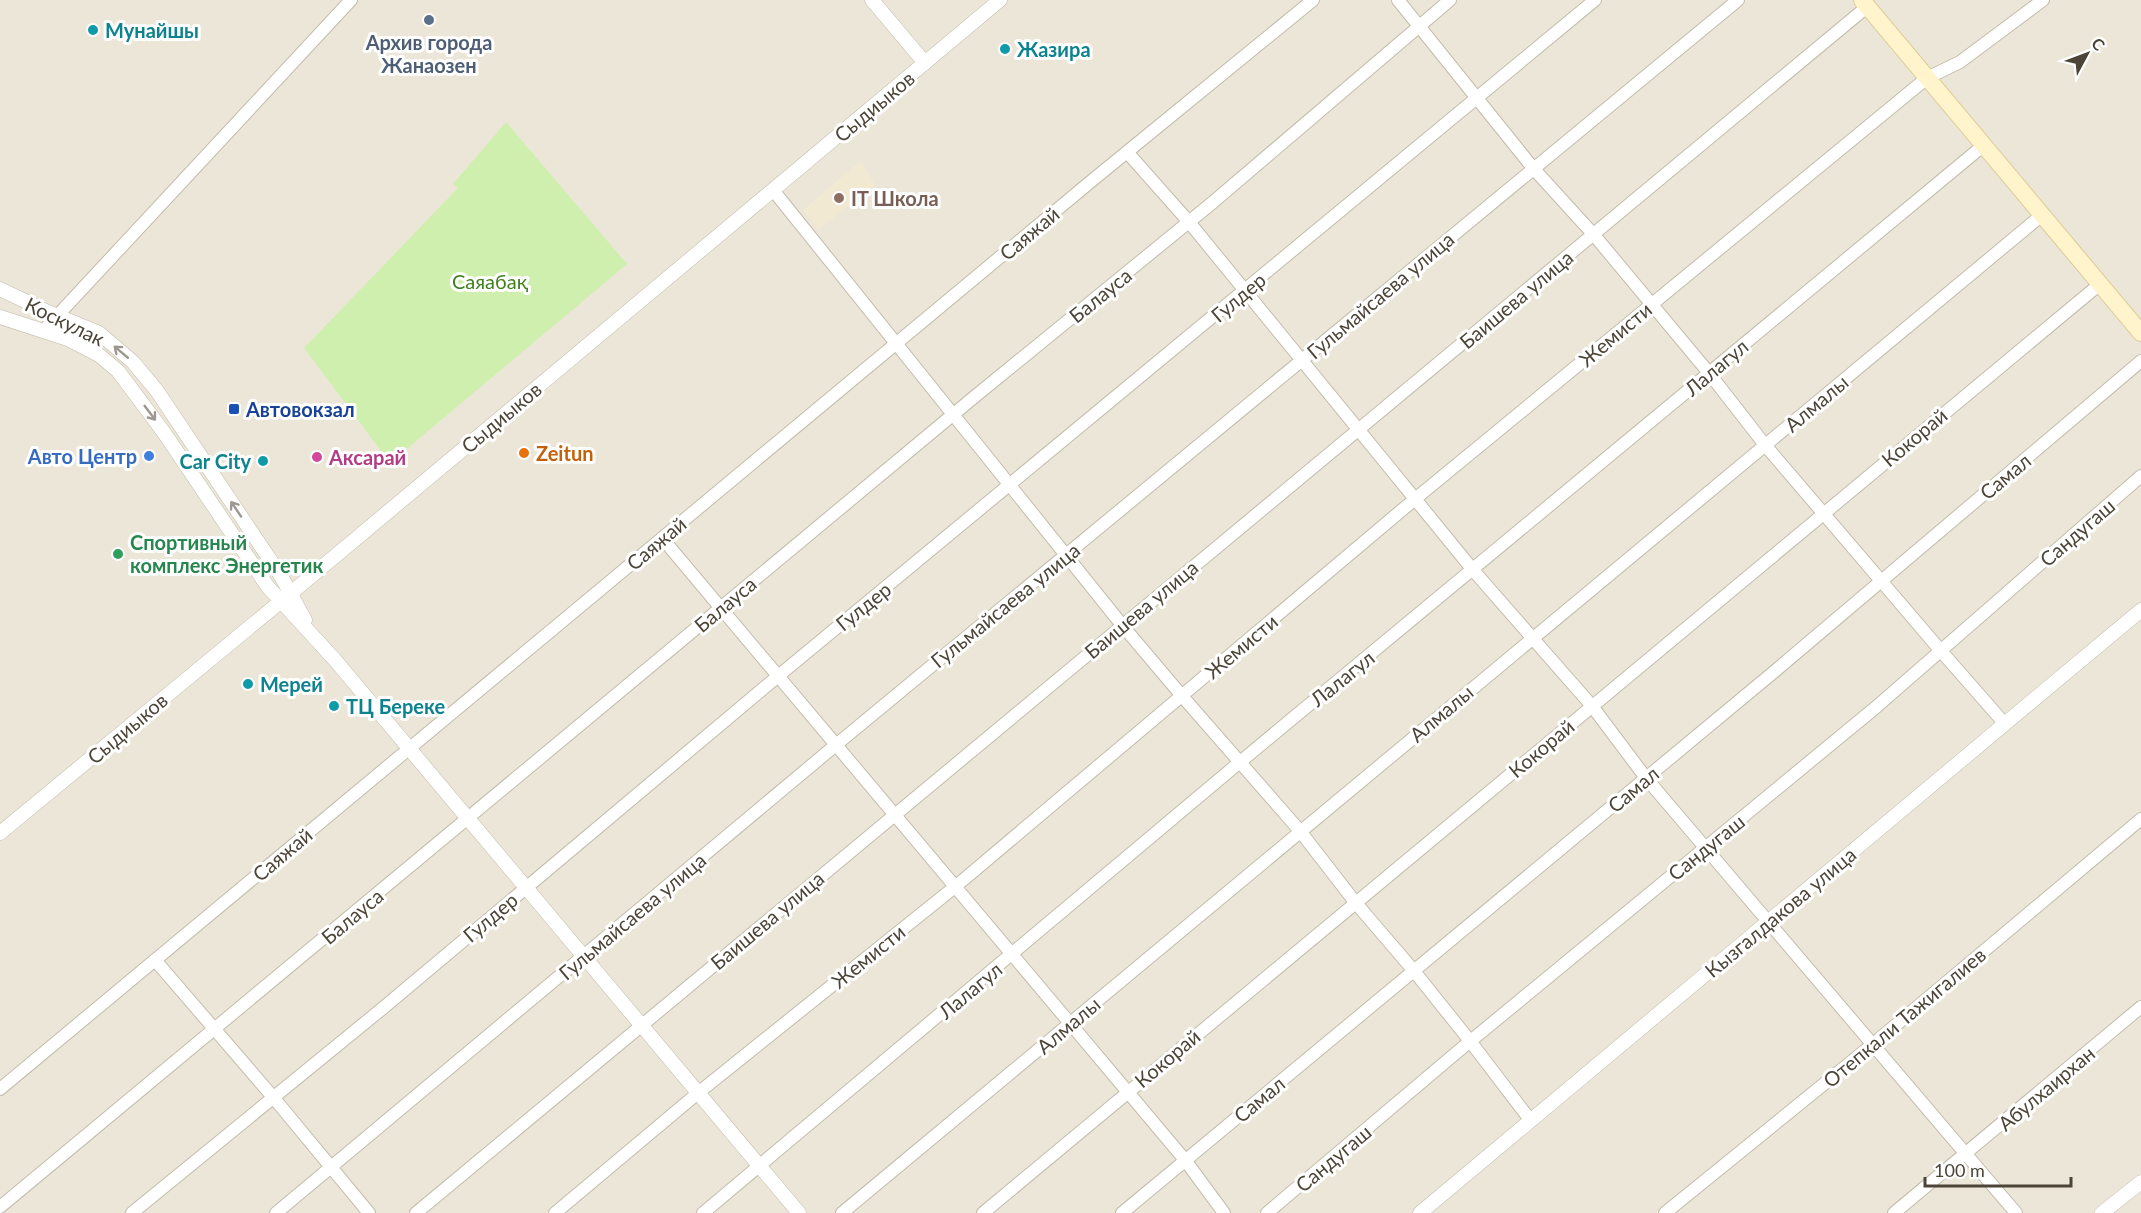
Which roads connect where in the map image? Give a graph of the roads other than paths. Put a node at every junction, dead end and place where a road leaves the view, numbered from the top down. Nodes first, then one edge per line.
1 (351, 0) edge
2 (872, 0) edge
3 (1000, 0) edge
4 (1313, 0) edge
5 (1398, 0) edge
6 (1450, 0) edge
7 (1595, 0) edge
8 (1738, 0) edge
9 (2043, 0) edge
10 (1865, 3) edge
11 (1419, 26) junction
12 (925, 63) junction
13 (1928, 78) junction
14 (1477, 98) junction
15 (1984, 145) junction
16 (1127, 152) junction
17 (1533, 168) junction
18 (773, 190) junction
19 (2042, 215) junction
20 (1189, 222) junction
21 (1594, 235) junction
22 (2100, 284) junction
23 (0, 289) edge
24 (1245, 292) junction
25 (1652, 304) junction
26 (57, 316) junction
27 (0, 317) edge
28 (44, 330) junction
29 (2141, 333) edge
30 (897, 344) junction
31 (1302, 360) junction
32 (2141, 361) edge
33 (1709, 373) junction
34 (954, 414) junction
35 (1358, 430) junction
36 (1765, 445) junction
37 (2141, 476) edge
38 (1010, 486) junction
39 (1415, 499) junction
40 (1823, 513) junction
41 (662, 538) junction
42 (1067, 554) junction
43 (1473, 570) junction
44 (1881, 581) junction
45 (286, 598) junction
46 (721, 607) junction
47 (2141, 610) edge
48 (1122, 625) junction
49 (1533, 638) junction
50 (1941, 651) junction
51 (777, 677) junction
52 (1182, 696) junction
53 (1592, 706) junction
54 (2005, 724) junction
55 (837, 744) junction
56 (409, 748) junction
57 (1240, 762) junction
58 (1646, 778) junction
59 (895, 813) junction
60 (468, 819) junction
61 (2141, 819) edge
62 (1300, 831) junction
63 (0, 833) edge
64 (1706, 847) junction
65 (956, 886) junction
66 (526, 888) junction
67 (1355, 902) junction
68 (1768, 922) junction
69 (1013, 954) junction
70 (583, 956) junction
71 (155, 960) junction
72 (1414, 970) junction
73 (2141, 1007) edge
74 (1070, 1023) junction
75 (641, 1025) junction
76 (214, 1030) junction
77 (1470, 1041) junction
78 (1872, 1045) junction
79 (0, 1089) edge
80 (1128, 1091) junction
81 (698, 1093) junction
82 (273, 1097) junction
83 (1532, 1121) junction
84 (1965, 1155) junction
85 (1185, 1160) junction
86 (760, 1166) junction
87 (331, 1167) junction
88 (2141, 1182) edge
89 (0, 1207) edge
90 (132, 1213) edge
91 (276, 1213) edge
92 (369, 1213) edge
93 (416, 1213) edge
94 (555, 1213) edge
95 (703, 1213) edge
96 (799, 1213) edge
97 (842, 1213) edge
98 (983, 1213) edge
99 (1122, 1213) edge
100 (1224, 1213) edge
101 (1268, 1213) edge
102 (1420, 1213) edge
103 (1665, 1213) edge
104 (1894, 1213) edge
105 (2016, 1213) edge
106 (2103, 1213) edge

1 - 26 street
2 - 12 street
3 - 12 street, Сыдиыков
4 - 16 street, Саяжай
5 - 11 street
6 - 11 street, Балауса
7 - 14 street, Гулдер
8 - 17 street, Гульмайсаева улица
9 - 13 street, Жемисти
10 - 13 main road
10 - 21 street, Баишева улица
11 - 14 street
11 - 20 street, Балауса
12 - 18 street, Сыдиыков
13 - 15 main road
13 - 25 street, Жемисти
14 - 17 street
14 - 24 street, Гулдер
15 - 19 main road
15 - 33 street, Лалагул
16 - 20 street
16 - 30 street, Саяжай
17 - 21 street
17 - 31 street, Гульмайсаева улица
18 - 30 street
18 - 45 street, Сыдиыков
19 - 22 main road
19 - 36 street, Алмалы
20 - 24 street
20 - 34 street, Балауса
21 - 25 street
21 - 35 street, Баишева улица
22 - 29 main road
22 - 40 street, Кокорай
23 - 26 street, Коскулак
24 - 31 street
24 - 38 street, Гулдер
25 - 33 street
25 - 39 street, Жемисти
26 - 28 street
45 -> 26 street, Коскулак
27 - 28 street, Коскулак
28 -> 45 street, Коскулак
30 - 34 street
30 - 41 street, Саяжай
31 - 35 street
31 - 42 street, Гульмайсаева улица
32 - 44 street, Самал
33 - 36 street
33 - 43 street, Лалагул
34 - 38 street
34 - 46 street, Балауса
35 - 39 street
35 - 48 street, Баишева улица
36 - 40 street
36 - 49 street, Алмалы
37 - 50 street, Сандугаш
38 - 42 street
38 - 51 street, Гулдер
39 - 43 street
39 - 52 street, Жемисти
40 - 44 street
40 - 53 street, Кокорай
41 - 46 street
41 - 56 street, Саяжай
42 - 48 street
42 - 55 street, Гульмайсаева улица
43 - 49 street
43 - 57 street, Лалагул
44 - 50 street
44 - 58 street, Самал
45 - 56 street
45 - 63 street, Сыдиыков
46 - 51 street
46 - 60 street, Балауса
47 - 54 street, Кызгалдакова улица
48 - 52 street
48 - 59 street, Баишева улица
49 - 53 street
49 - 62 street, Алмалы
50 - 54 street
50 - 64 street, Сандугаш
51 - 55 street
51 - 66 street, Гулдер
52 - 57 street
52 - 65 street, Жемисти
53 - 58 street
53 - 67 street, Кокорай
54 - 68 street, Кызгалдакова улица
55 - 59 street
55 - 70 street, Гульмайсаева улица
56 - 60 street
56 - 71 street, Саяжай
57 - 62 street
57 - 69 street, Лалагул
58 - 64 street
58 - 72 street, Самал
59 - 65 street
59 - 75 street, Баишева улица
60 - 66 street
60 - 76 street, Балауса
61 - 78 street, Отепкали Тажигалиев
62 - 67 street
62 - 74 street, Алмалы
64 - 68 street
64 - 77 street, Сандугаш
65 - 69 street
65 - 81 street, Жемисти
66 - 70 street
66 - 82 street, Гулдер
67 - 72 street
67 - 80 street, Кокорай
68 - 78 street
68 - 83 street, Кызгалдакова улица
69 - 74 street
69 - 86 street, Лалагул
70 - 75 street
70 - 87 street, Гульмайсаева улица
71 - 76 street
71 - 79 street, Саяжай
72 - 77 street
72 - 85 street, Самал
73 - 84 street, Абулхаирхан
74 - 80 street
74 - 97 street, Алмалы
75 - 81 street
75 - 93 street, Баишева улица
76 - 82 street
76 - 89 street, Балауса
77 - 83 street
77 - 101 street, Сандугаш
78 - 84 street
78 - 103 street, Отепкали Тажигалиев
80 - 85 street
80 - 98 street, Кокорай
81 - 86 street
81 - 94 street, Жемисти
82 - 87 street
82 - 90 street, Гулдер
83 - 102 street, Кызгалдакова улица
84 - 104 street, Абулхаирхан
84 - 105 street
85 - 99 street, Самал
85 - 100 street
86 - 95 street, Лалагул
86 - 96 street
87 - 91 street, Гульмайсаева улица
87 - 92 street
88 - 106 street

